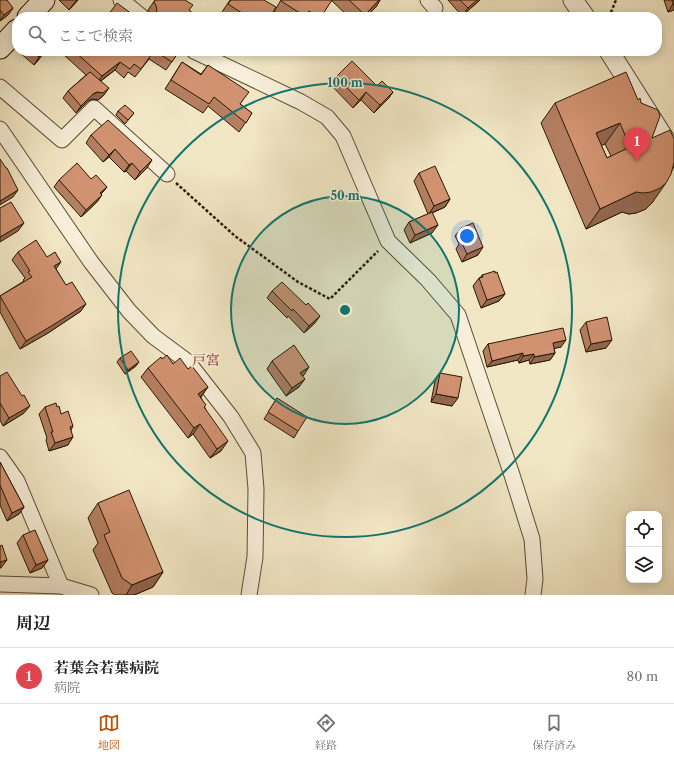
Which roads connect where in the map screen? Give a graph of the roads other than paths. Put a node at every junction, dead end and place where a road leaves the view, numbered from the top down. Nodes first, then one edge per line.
1 (44, 0) edge
2 (121, 0) edge
3 (573, 0) edge
4 (33, 12) edge
5 (136, 12) edge
6 (581, 12) edge
7 (12, 35) edge
8 (0, 48) edge
9 (204, 56) edge
10 (612, 56) edge
11 (0, 87) edge
12 (0, 129) edge
13 (674, 154) edge
14 (167, 174) road end
15 (0, 457) edge
16 (0, 584) edge
17 (61, 586) junction
18 (91, 595) edge
19 (249, 595) edge
20 (533, 595) edge

1 - 4 main road
2 - 5 street
3 - 6 street
7 - 8 main road
9 - 20 street
10 - 13 street
11 - 14 street
12 - 19 street
15 - 17 street
16 - 17 street
17 - 18 street

